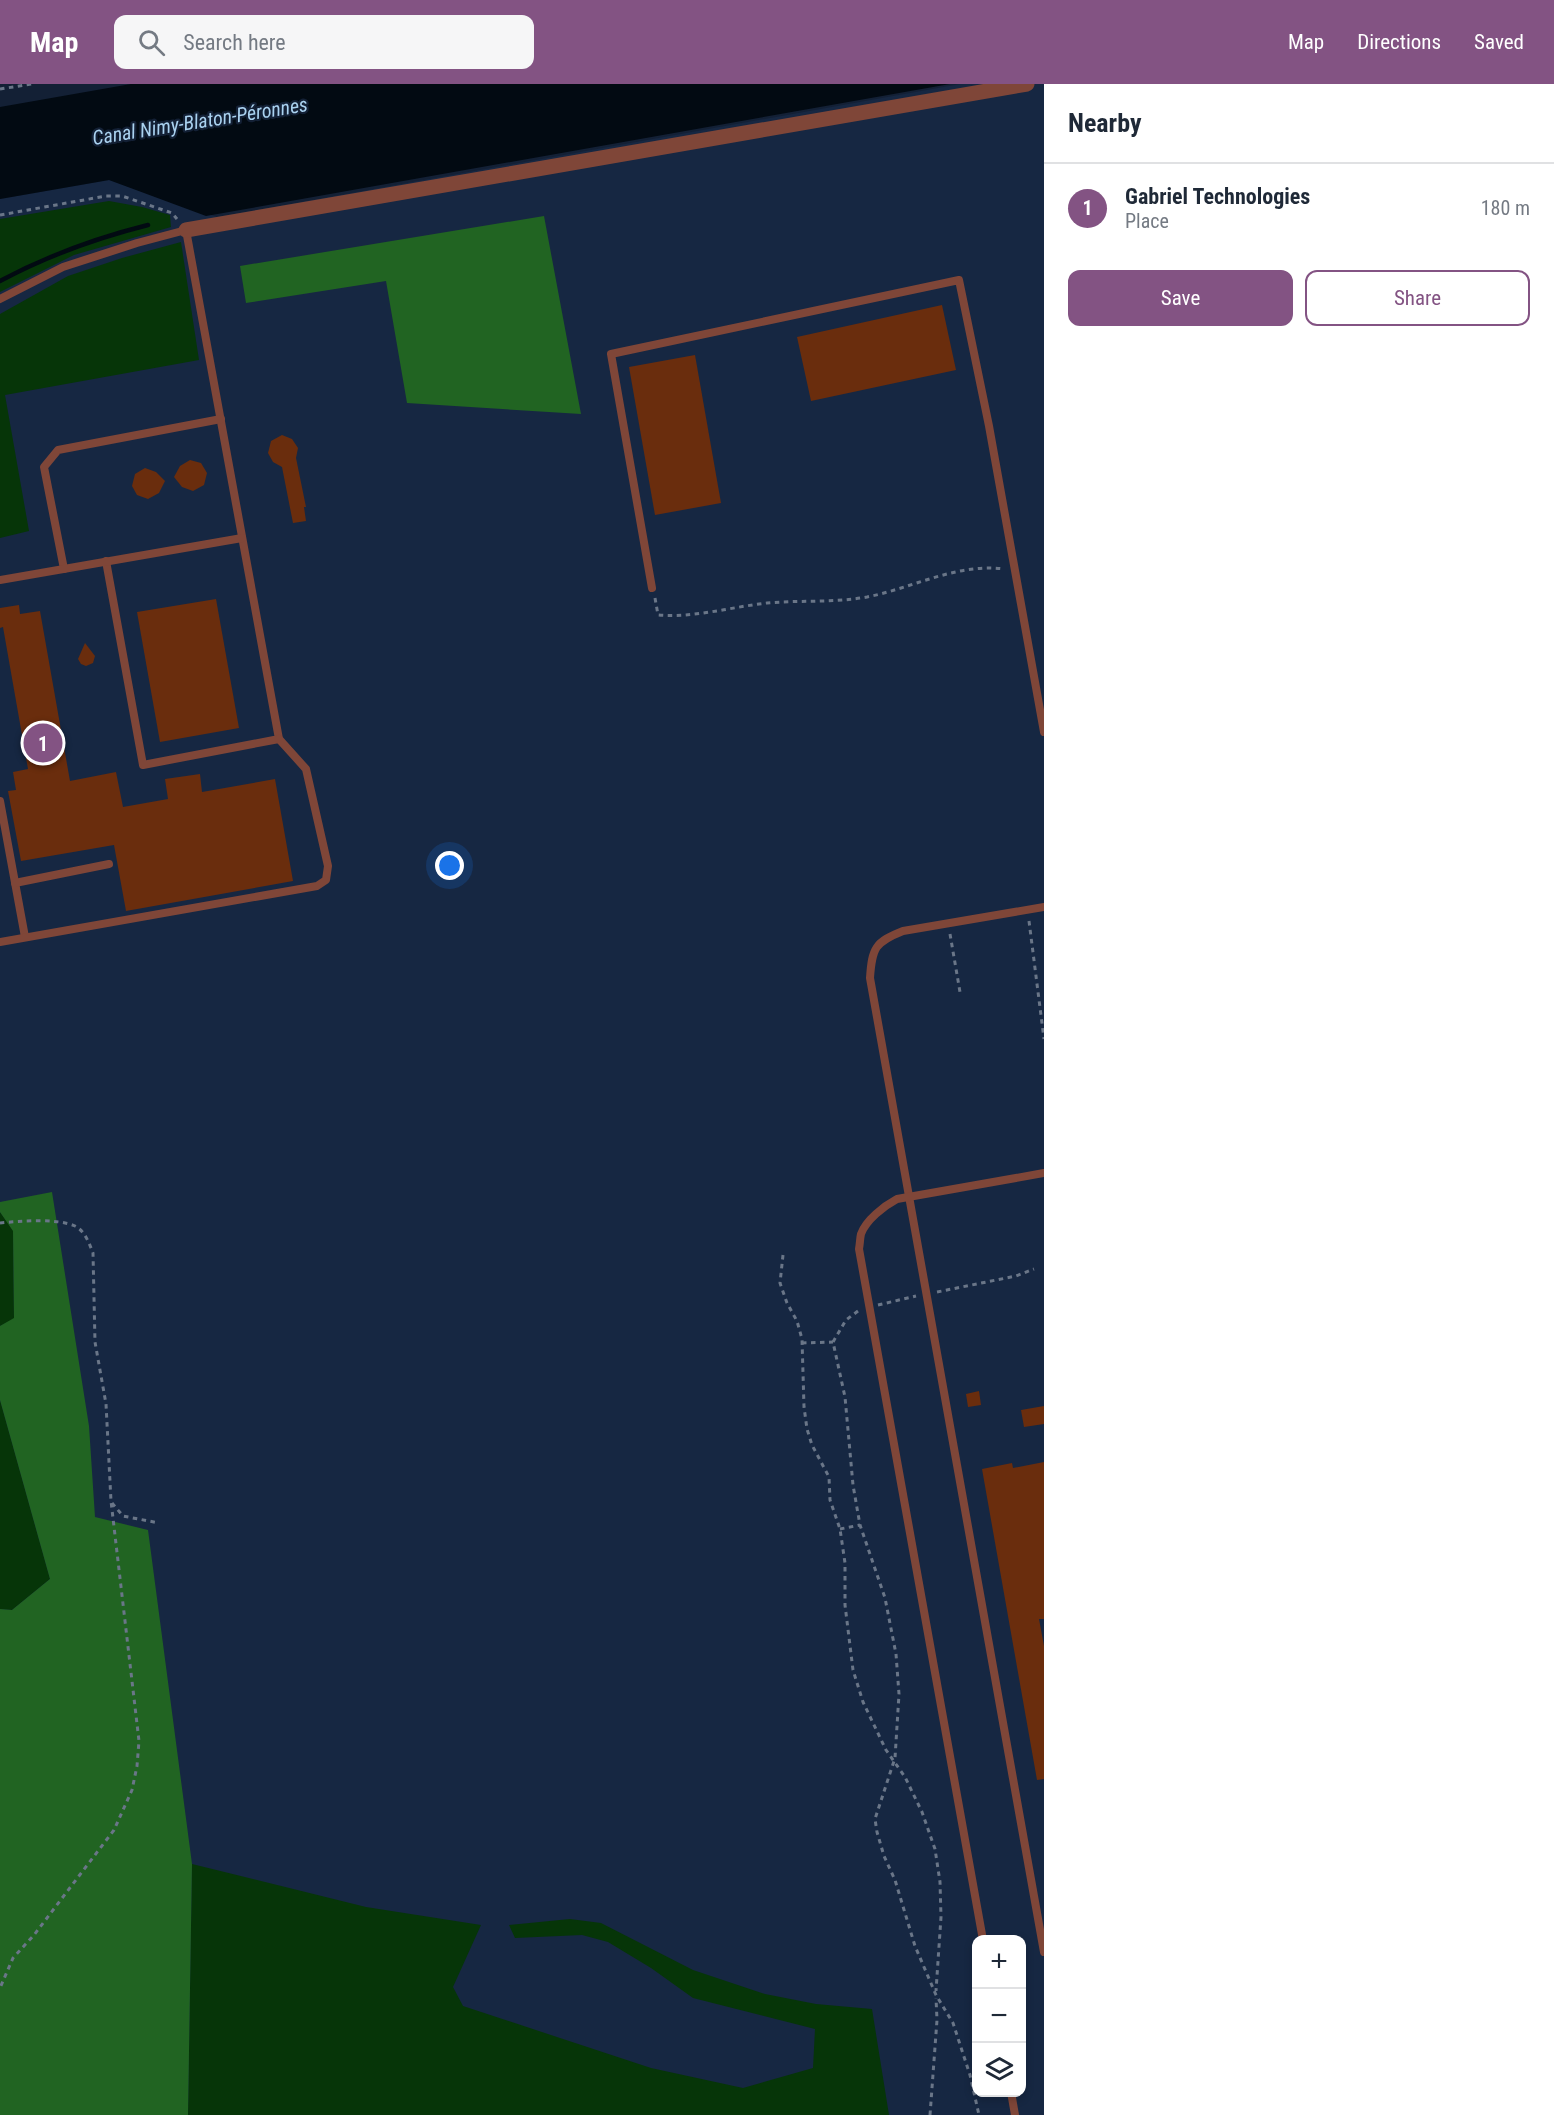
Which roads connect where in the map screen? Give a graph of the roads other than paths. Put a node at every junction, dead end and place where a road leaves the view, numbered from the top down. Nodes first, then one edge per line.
1 (1027, 84) edge
2 (186, 230) junction
3 (0, 299) edge
4 (220, 419) junction
5 (242, 538) junction
6 (106, 561) junction
7 (64, 569) junction
8 (0, 580) edge
9 (652, 588) road end
10 (1044, 732) edge
11 (279, 739) junction
12 (0, 801) edge
13 (109, 864) dead end
14 (15, 883) junction
15 (1044, 907) edge
16 (25, 937) junction
17 (0, 942) edge
18 (1044, 1173) edge
19 (910, 1197) junction
20 (982, 1935) edge
21 (1044, 1952) edge
22 (1012, 2097) edge
23 (1015, 2115) edge

1 - 2 street
2 - 3 lane
2 - 4 lane
4 - 5 lane
4 - 7 lane
5 - 6 lane
5 - 11 lane
6 - 7 lane
6 - 11 lane
7 - 8 lane
9 - 10 lane
11 - 16 lane
12 - 14 lane
13 - 14 lane
14 - 16 lane
15 - 19 lane
16 - 17 lane
18 - 19 lane
19 - 20 lane
19 - 21 lane
22 - 23 lane

